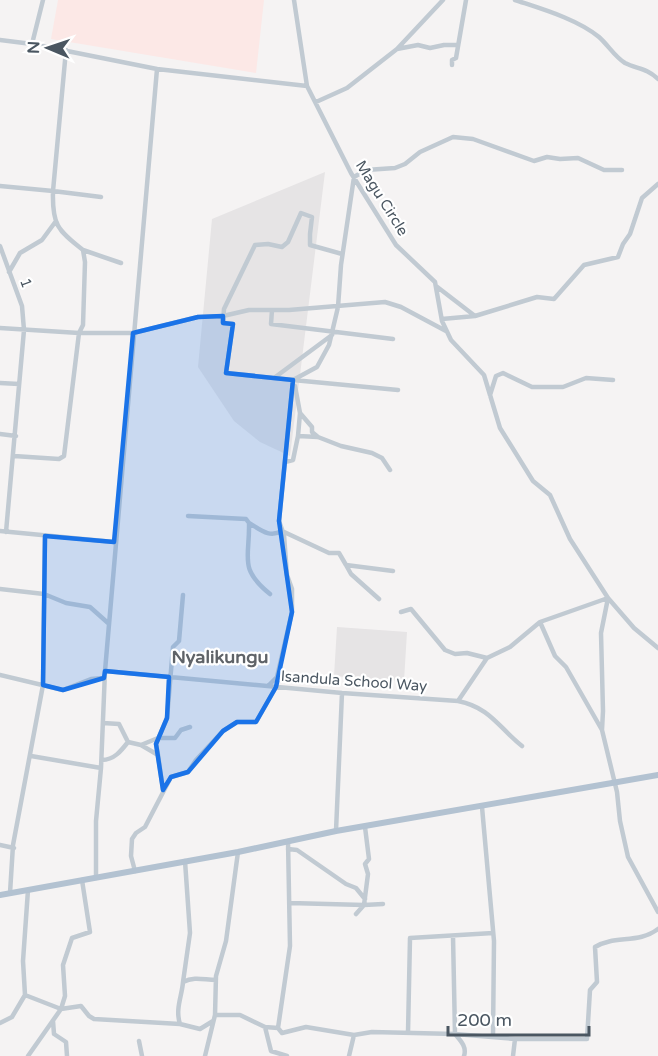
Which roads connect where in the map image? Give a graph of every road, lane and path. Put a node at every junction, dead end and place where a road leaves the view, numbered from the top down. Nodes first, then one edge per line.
1 (44, 0) edge
2 (294, 0) edge
3 (443, 0) edge
4 (466, 0) edge
5 (515, 0) edge
6 (0, 40) edge
7 (32, 44) junction
8 (458, 45) junction
9 (398, 49) junction
10 (66, 51) junction
11 (452, 65) dead end
12 (157, 69) junction
13 (658, 79) edge
14 (307, 86) junction
15 (316, 102) junction
16 (622, 170) dead end
17 (354, 177) junction
18 (658, 184) edge
19 (0, 186) edge
20 (53, 191) junction
21 (101, 197) dead end
22 (56, 221) junction
23 (0, 246) edge
24 (83, 250) junction
25 (342, 254) junction
26 (121, 263) dead end
27 (9, 272) junction
28 (435, 286) junction
29 (338, 307) junction
30 (272, 310) junction
31 (223, 316) junction
32 (475, 316) junction
33 (442, 319) junction
34 (0, 328) edge
35 (24, 330) junction
36 (447, 331) junction
37 (79, 333) junction
38 (133, 333) junction
39 (332, 333) junction
40 (393, 339) dead end
41 (274, 378) junction
42 (294, 380) junction
43 (613, 380) dead end
44 (0, 382) edge
45 (19, 384) junction
46 (398, 390) dead end
47 (490, 396) junction
48 (300, 413) junction
49 (0, 434) edge
50 (16, 436) junction
51 (298, 436) junction
52 (318, 437) junction
53 (14, 456) junction
54 (285, 462) junction
55 (390, 470) dead end
56 (188, 516) dead end
57 (249, 523) junction
58 (0, 531) edge
59 (282, 531) junction
60 (6, 532) junction
61 (45, 536) junction
62 (114, 542) junction
63 (346, 565) junction
64 (393, 571) dead end
65 (0, 589) edge
66 (44, 594) junction
67 (270, 594) dead end
68 (183, 595) dead end
69 (380, 598) dead end
70 (608, 598) junction
71 (401, 612) dead end
72 (540, 622) junction
73 (108, 623) junction
74 (658, 648) edge
75 (487, 658) junction
76 (105, 671) junction
77 (0, 675) edge
78 (169, 677) junction
79 (104, 678) junction
80 (43, 685) junction
81 (268, 686) junction
82 (276, 687) junction
83 (342, 693) junction
84 (458, 700) junction
85 (103, 723) junction
86 (190, 727) dead end
87 (602, 730) junction
88 (158, 738) junction
89 (128, 742) junction
90 (141, 745) junction
91 (522, 746) dead end
92 (158, 755) junction
93 (31, 756) junction
94 (102, 760) junction
95 (101, 768) junction
96 (658, 775) edge
97 (614, 783) junction
98 (163, 790) junction
99 (482, 807) junction
100 (365, 827) junction
101 (336, 831) junction
102 (0, 845) edge
103 (288, 845) junction
104 (14, 849) junction
105 (238, 852) junction
106 (185, 861) junction
107 (135, 871) junction
108 (96, 878) junction
109 (82, 880) junction
110 (28, 890) junction
111 (10, 893) junction
112 (0, 895) edge
113 (364, 902) junction
114 (290, 903) junction
115 (383, 904) dead end
116 (658, 912) edge
117 (356, 914) dead end
118 (658, 929) edge
119 (494, 933) junction
120 (453, 936) junction
121 (216, 980) junction
122 (183, 982) junction
123 (25, 995) junction
124 (62, 1010) junction
125 (215, 1014) junction
126 (53, 1021) junction
127 (213, 1021) junction
128 (0, 1023) edge
129 (180, 1024) junction
130 (265, 1027) junction
131 (278, 1028) junction
132 (408, 1033) junction
133 (354, 1035) junction
134 (455, 1035) junction
135 (493, 1037) junction
136 (515, 1039) junction
137 (139, 1041) dead end
138 (28, 1056) edge
139 (67, 1056) edge
140 (142, 1056) edge
141 (205, 1056) edge
142 (287, 1056) edge
143 (349, 1056) edge
144 (464, 1056) edge
145 (513, 1056) edge

1 - 7 street
2 - 14 street
3 - 9 street
4 - 8 street
5 - 13 street
6 - 7 street
7 - 10 street
8 - 9 street
8 - 11 street
9 - 15 street
10 - 12 street
10 - 20 street
12 - 14 street
12 - 38 street
14 - 15 street, Magu Circle
15 - 17 street, Magu Circle
16 - 17 street
17 - 25 street
17 - 28 street, Magu Circle
18 - 32 street
19 - 20 street
20 - 21 street
20 - 22 street
22 - 24 street
22 - 27 street
23 - 27 street, 1
24 - 26 street
24 - 37 street
25 - 29 street
25 - 31 street
27 - 35 street, 1
28 - 32 street
28 - 33 street, Magu Circle
29 - 30 street
29 - 36 street
29 - 39 street
30 - 31 street
30 - 39 street
31 - 38 street
31 - 41 street
32 - 33 street
33 - 36 street, Magu Circle
34 - 35 street
35 - 37 street
35 - 45 street, 1
36 - 47 street, Magu Circle
37 - 38 street
37 - 53 street
38 - 62 street
39 - 40 street
39 - 41 street
39 - 42 street
41 - 42 street
42 - 46 street
42 - 48 street
42 - 54 street
43 - 47 street
44 - 45 street
45 - 50 street, 1
47 - 70 street, Magu Circle
48 - 51 street
48 - 52 street
49 - 50 street
50 - 53 street, 1
51 - 52 street
51 - 54 street
52 - 55 street
53 - 60 street, 1
54 - 59 street
56 - 57 street
57 - 59 street
57 - 67 street
58 - 60 street
59 - 63 street
59 - 81 street
60 - 61 street
61 - 62 street
61 - 66 street
62 - 73 street
63 - 64 street
63 - 69 street
65 - 66 street
66 - 73 street
66 - 80 street
68 - 78 street
70 - 72 street
70 - 74 street, Magu Circle
70 - 87 street
71 - 75 street
72 - 75 street
72 - 87 street
73 - 76 street
75 - 84 street
76 - 78 street, Isandula School Way
76 - 79 street
77 - 80 street
78 - 81 street, Isandula School Way
78 - 88 street
79 - 80 street
79 - 85 street
80 - 93 street
81 - 82 street, Isandula School Way
82 - 83 street, Isandula School Way
82 - 98 street
83 - 84 street, Isandula School Way
83 - 101 street
84 - 91 street, Isandula School Way
85 - 89 street
85 - 94 street
86 - 88 street
87 - 97 street
88 - 90 street
88 - 92 street
89 - 90 street
89 - 94 street
90 - 92 street
92 - 98 street
93 - 95 street
93 - 104 street
94 - 95 street
95 - 108 street
96 - 97 main road
97 - 99 main road
97 - 116 street
98 - 107 street
99 - 100 main road
99 - 119 street
100 - 101 main road
100 - 113 street
101 - 103 main road
102 - 104 street
103 - 105 main road
103 - 113 street
103 - 114 street
104 - 111 street
105 - 106 main road
105 - 121 street
106 - 107 main road
106 - 122 street
107 - 108 main road
108 - 109 main road
109 - 110 main road
109 - 124 street
110 - 111 main road
110 - 123 street
111 - 112 main road
113 - 114 street
113 - 115 street
113 - 117 street
114 - 131 street
118 - 136 street
119 - 120 street
119 - 135 street
120 - 132 street
120 - 134 street
121 - 122 street
121 - 125 street
122 - 129 street
123 - 124 street
123 - 128 street
124 - 126 street
124 - 129 street
125 - 127 street
125 - 130 street
126 - 138 street
126 - 139 street
127 - 129 street
127 - 141 street
130 - 131 street
130 - 142 street
131 - 133 street
132 - 133 street
132 - 134 street
133 - 143 street
134 - 135 street
134 - 144 street
135 - 136 street
136 - 145 street
137 - 140 street

